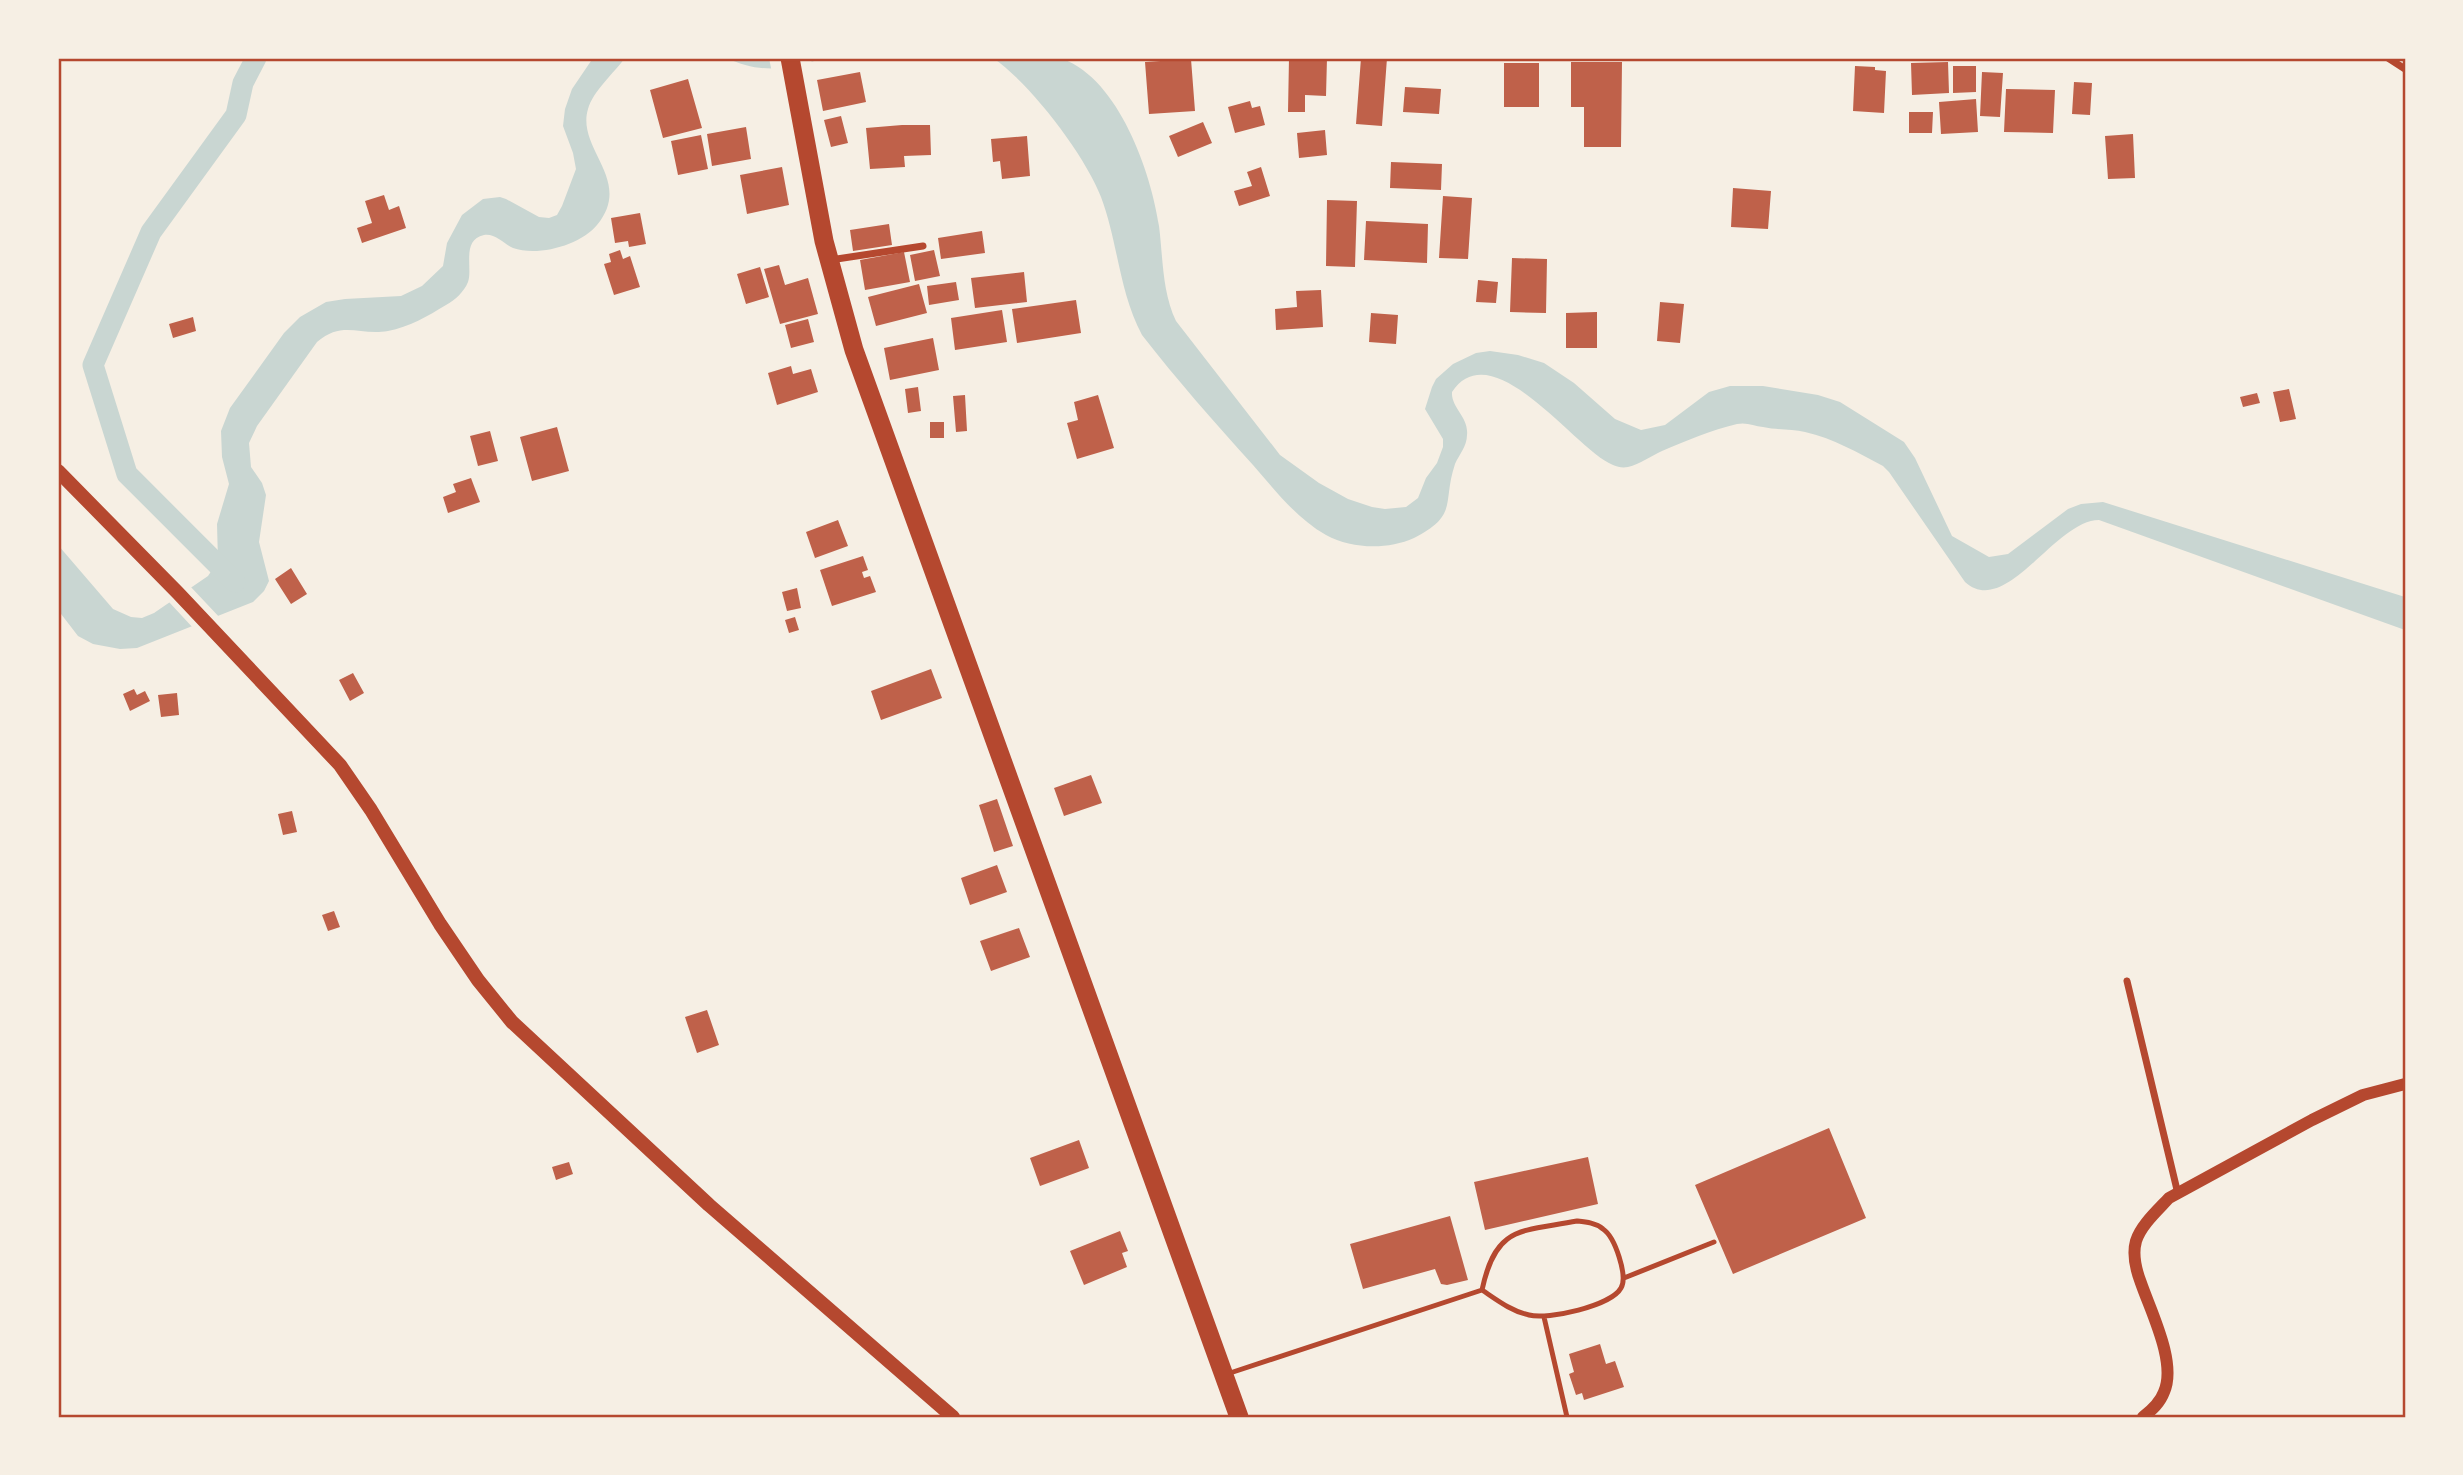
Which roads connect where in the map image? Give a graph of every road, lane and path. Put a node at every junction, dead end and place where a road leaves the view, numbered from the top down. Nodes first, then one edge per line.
1 (2388, 58) edge
2 (791, 63) edge
3 (2405, 69) edge
4 (923, 246) dead end
5 (830, 260) junction
6 (58, 471) edge
7 (2127, 981) dead end
8 (2405, 1084) edge
9 (2178, 1194) junction
10 (1714, 1242) dead end
11 (1624, 1278) junction
12 (1482, 1290) junction
13 (1544, 1317) junction
14 (1224, 1375) junction
15 (953, 1417) edge
16 (1239, 1417) edge
17 (1567, 1417) edge
18 (2143, 1417) edge

1 - 3 street
2 - 5 highway
4 - 5 street
5 - 14 highway
6 - 15 main road
7 - 9 street
8 - 9 street
9 - 18 street
10 - 11 lane
11 - 12 lane
11 - 13 lane
12 - 13 lane
12 - 14 lane
13 - 17 lane
14 - 16 highway

